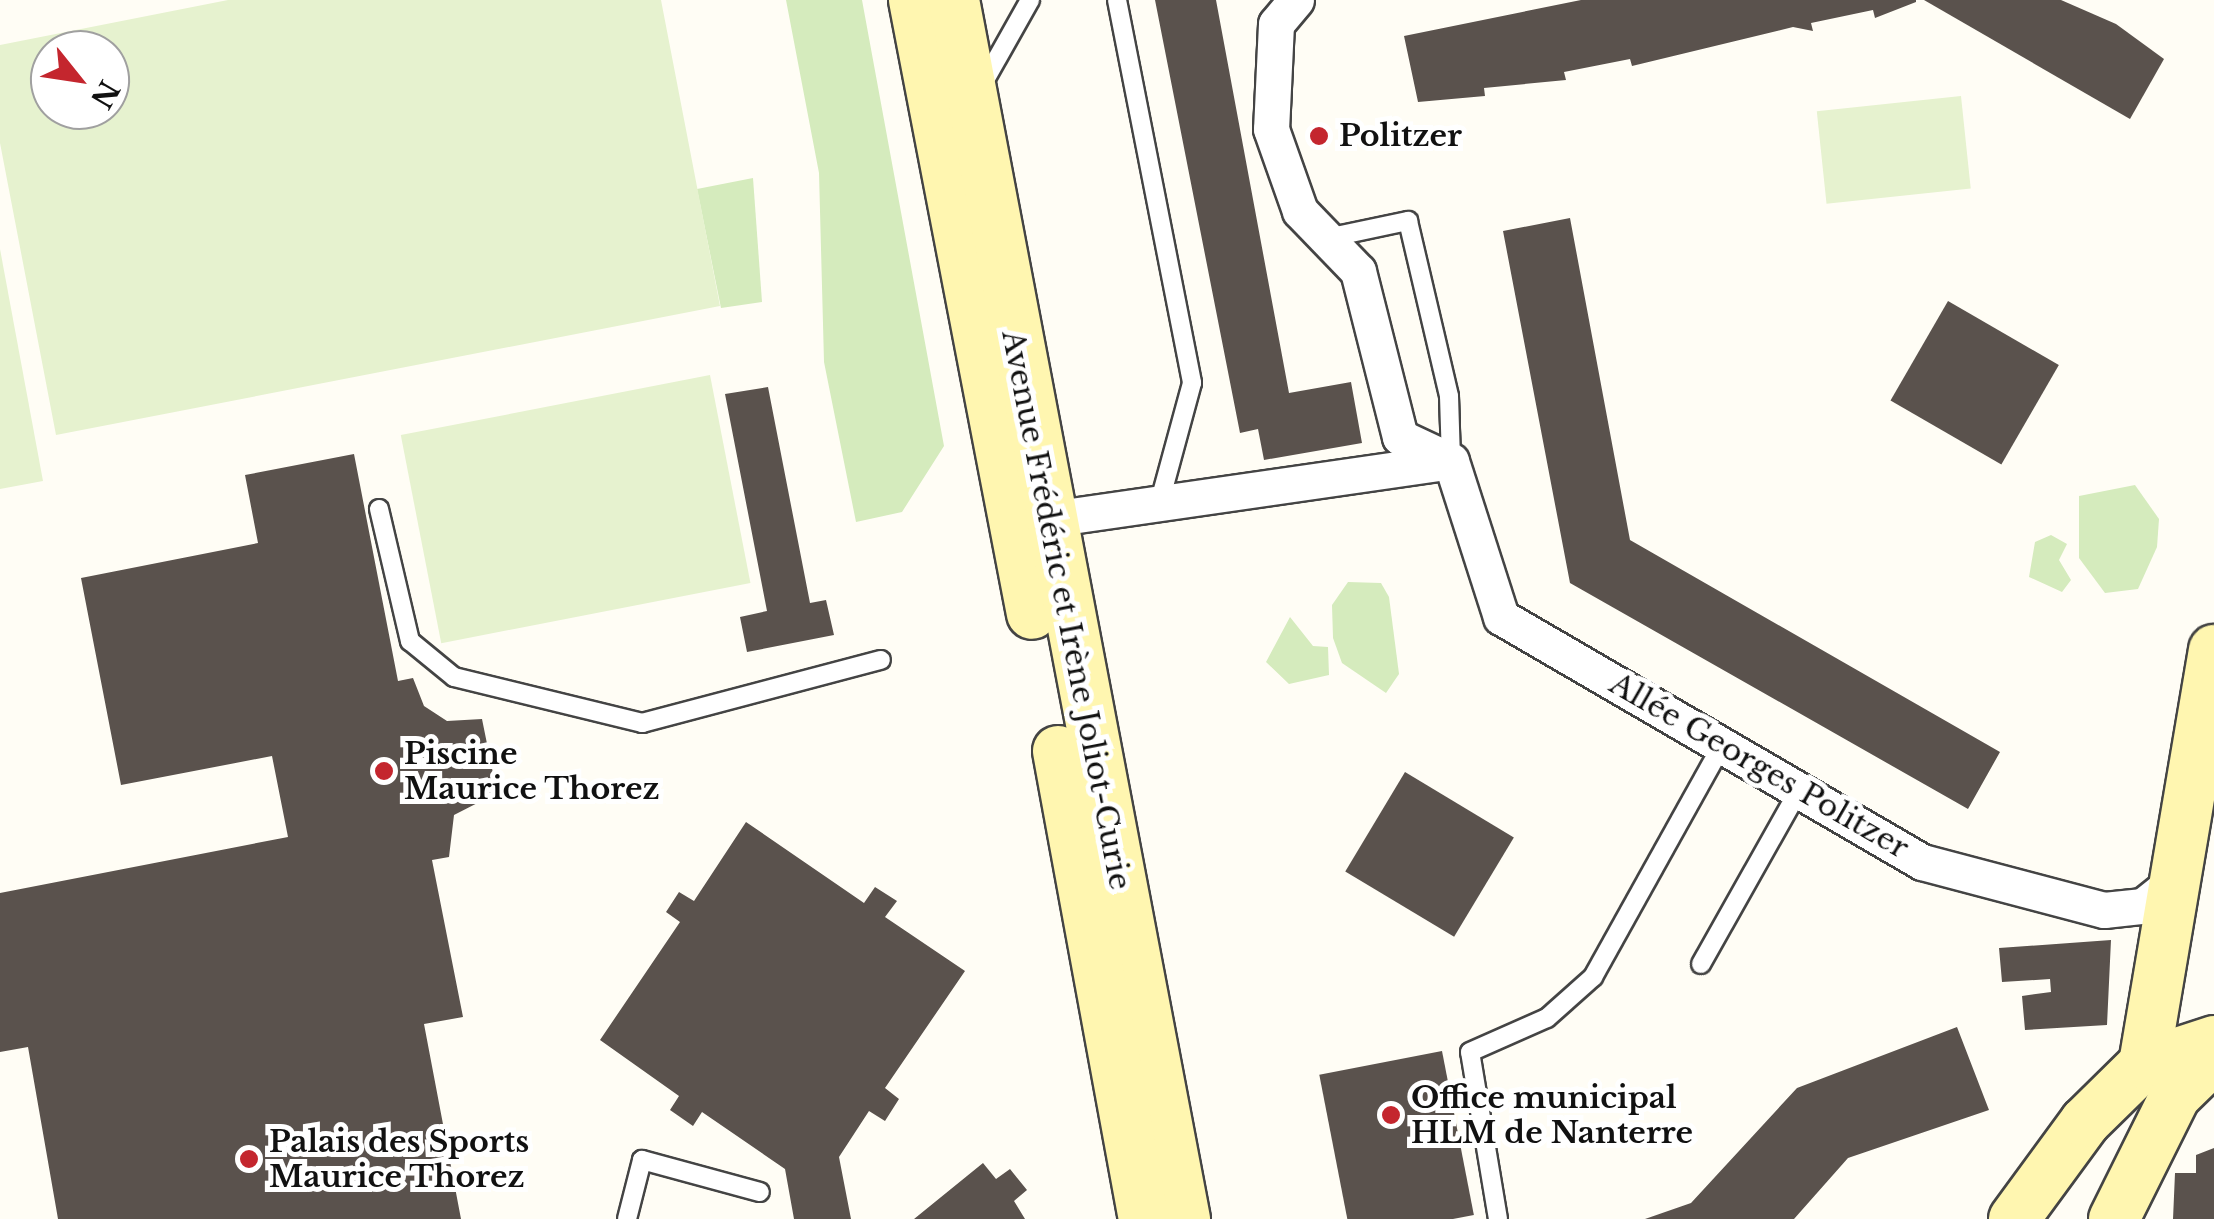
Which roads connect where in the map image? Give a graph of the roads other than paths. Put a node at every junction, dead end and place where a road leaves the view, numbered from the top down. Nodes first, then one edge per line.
1 (914, 0) edge
2 (954, 0) edge
3 (1030, 0) edge
4 (1117, 0) edge
5 (1296, 0) edge
6 (971, 100) junction
7 (1321, 240) junction
8 (1450, 460) junction
9 (1160, 501) junction
10 (379, 509) dead end
11 (1050, 519) junction
12 (2214, 650) edge
13 (881, 660) dead end
14 (1723, 743) junction
15 (1800, 788) junction
16 (2178, 878) junction
17 (1702, 964) dead end
18 (2214, 1040) edge
19 (2214, 1058) edge
20 (2144, 1064) junction
21 (760, 1192) dead end
22 (2028, 1215) edge
23 (627, 1219) edge
24 (1144, 1219) edge
25 (1185, 1219) edge
26 (1498, 1219) edge
27 (2114, 1219) edge

1 - 24 main road, Avenue Frédéric et Irène Joliot-Curie
2 - 6 main road, Avenue Frédéric et Irène Joliot-Curie
3 - 6 lane
4 - 9 lane
5 - 7 street
6 - 11 main road, Avenue Frédéric et Irène Joliot-Curie
7 - 8 street
7 - 8 lane
8 - 9 street
8 - 14 street, Allée Georges Politzer
9 - 11 street
10 - 13 lane
11 - 25 main road, Avenue Frédéric et Irène Joliot-Curie
12 - 16 main road
14 - 15 street, Allée Georges Politzer
14 - 26 lane
15 - 16 street, Allée Georges Politzer
15 - 17 lane
16 - 20 main road
18 - 20 main road
19 - 27 main road
20 - 22 main road
21 - 23 lane

